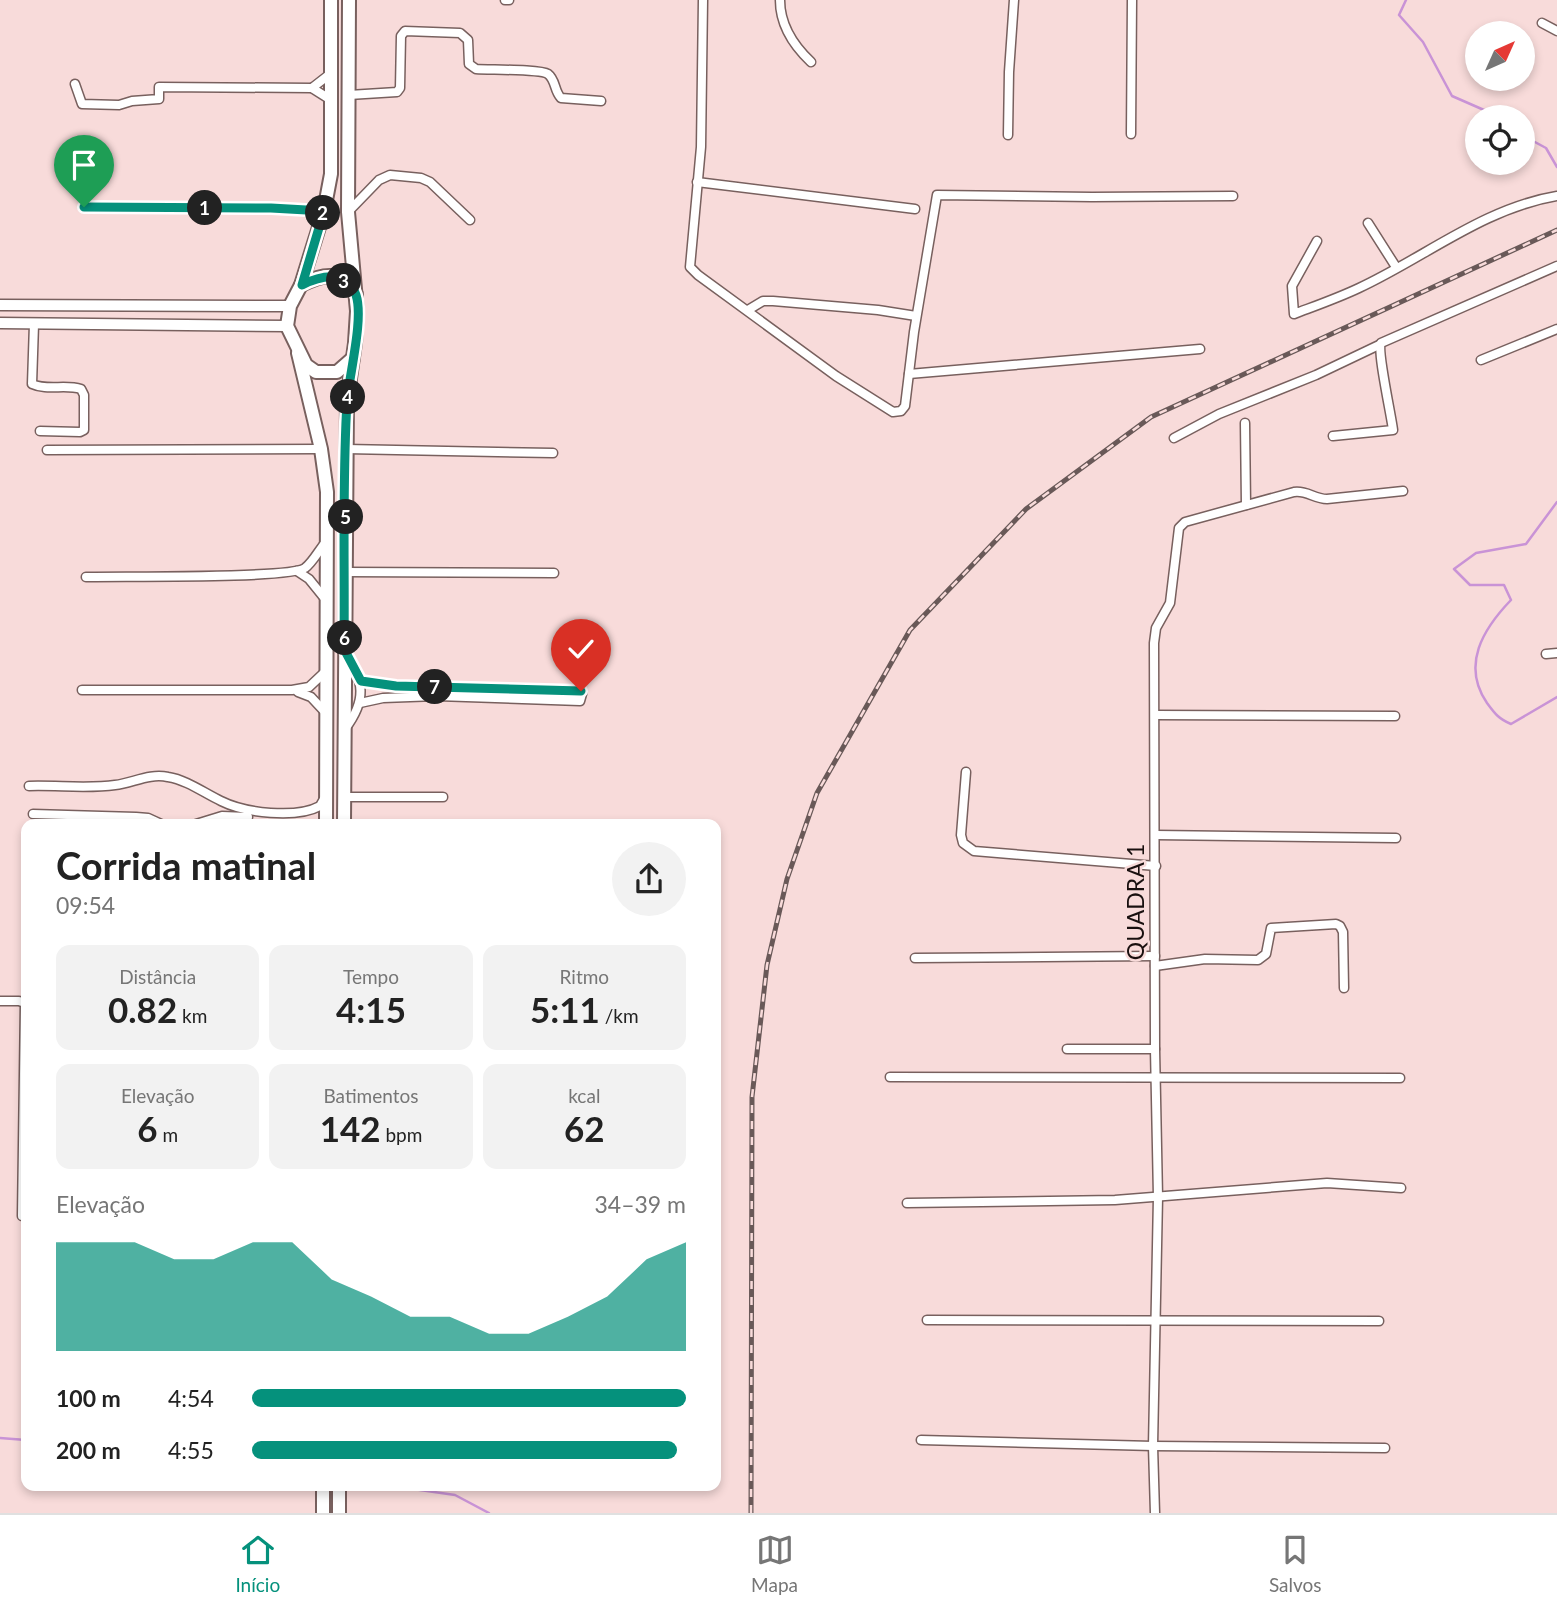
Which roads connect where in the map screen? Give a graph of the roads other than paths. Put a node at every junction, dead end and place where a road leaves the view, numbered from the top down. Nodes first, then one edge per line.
1 (331, 0) edge
2 (349, 0) edge
3 (703, 0) edge
4 (780, 0) edge
5 (1014, 0) edge
6 (1132, 0) edge
7 (1542, 23) dead end
8 (1557, 32) edge
9 (811, 62) dead end
10 (330, 74) junction
11 (75, 84) dead end
12 (312, 88) junction
13 (349, 95) junction
14 (331, 100) junction
15 (601, 101) dead end
16 (1131, 134) dead end
17 (1009, 135) dead end
18 (697, 182) junction
19 (1233, 196) dead end
20 (1557, 197) edge
21 (84, 207) dead end
22 (915, 209) dead end
23 (324, 211) junction
24 (348, 212) junction
25 (470, 220) dead end
26 (1368, 223) dead end
27 (1317, 241) dead end
28 (1557, 266) edge
29 (1396, 267) junction
30 (302, 285) junction
31 (356, 295) junction
32 (0, 305) edge
33 (290, 306) junction
34 (748, 310) junction
35 (916, 316) junction
36 (0, 323) edge
37 (34, 324) junction
38 (287, 326) junction
39 (1557, 329) edge
40 (1379, 345) junction
41 (1200, 349) dead end
42 (298, 353) junction
43 (354, 358) junction
44 (1481, 360) dead end
45 (909, 374) junction
46 (1245, 423) dead end
47 (40, 431) dead end
48 (1333, 436) dead end
49 (1174, 438) dead end
50 (321, 449) junction
51 (346, 449) junction
52 (47, 450) dead end
53 (553, 453) dead end
54 (1402, 491) dead end
55 (1246, 505) junction
56 (327, 540) junction
57 (297, 571) junction
58 (345, 572) junction
59 (554, 573) dead end
60 (86, 577) dead end
61 (326, 600) junction
62 (344, 649) junction
63 (1557, 653) edge
64 (1546, 654) dead end
65 (326, 671) junction
66 (361, 681) junction
67 (396, 686) junction
68 (82, 690) dead end
69 (292, 690) junction
70 (437, 692) junction
71 (497, 693) junction
72 (397, 698) junction
73 (360, 703) junction
74 (325, 712) junction
75 (1156, 715) junction
76 (1395, 716) dead end
77 (345, 729) junction
78 (966, 772) dead end
79 (29, 786) dead end
80 (345, 797) junction
81 (443, 797) dead end
82 (325, 799) junction
83 (305, 811) junction
84 (33, 814) dead end
85 (248, 817) edge
86 (102, 819) edge
87 (132, 819) edge
88 (150, 819) edge
89 (212, 819) edge
90 (321, 819) edge
91 (326, 819) edge
92 (344, 819) edge
93 (1156, 835) junction
94 (1396, 838) dead end
95 (1156, 866) junction
96 (1155, 956) junction
97 (915, 958) dead end
98 (1155, 966) junction
99 (1344, 988) dead end
100 (0, 1001) edge
101 (21, 1002) edge
102 (1067, 1049) dead end
103 (1155, 1049) junction
104 (890, 1077) dead end
105 (1155, 1078) junction
106 (1401, 1078) dead end
107 (1401, 1188) dead end
108 (1158, 1197) junction
109 (907, 1203) dead end
110 (927, 1320) dead end
111 (1379, 1321) dead end
112 (1155, 1322) junction
113 (921, 1440) dead end
114 (1153, 1446) junction
115 (1385, 1448) dead end
116 (323, 1491) edge
117 (339, 1491) edge
118 (323, 1513) edge
119 (339, 1513) edge
120 (1155, 1513) edge

1 - 10 main road
2 - 13 main road
3 - 18 street
4 - 9 street
5 - 17 street
6 - 16 street
7 - 8 street
10 - 12 street
10 - 14 main road
11 - 12 street
12 - 14 street
13 - 15 street
13 - 24 main road
14 - 23 main road
18 - 22 street
18 - 34 street
19 - 35 street
20 - 29 street
21 - 23 street
23 - 30 main road
24 - 25 street
24 - 31 main road
26 - 29 street
27 - 29 street
28 - 40 street
30 - 31 main road
30 - 33 main road
31 - 43 main road
32 - 33 street
33 - 38 main road
34 - 35 street
34 - 45 street
35 - 45 street
36 - 37 street
37 - 38 street
37 - 47 street
38 - 42 main road
39 - 44 street
40 - 48 street
40 - 49 street
41 - 45 street
42 - 43 main road
42 - 50 main road
43 - 51 main road
46 - 55 street
50 - 52 street
50 - 56 main road
51 - 53 street
51 - 58 main road
54 - 55 street, QUADRA 1
55 - 75 street, QUADRA 1
56 - 57 street
56 - 61 main road
57 - 60 street
57 - 61 street
58 - 59 street
58 - 62 main road
61 - 65 main road
62 - 66 street
62 - 77 main road
63 - 64 street
65 - 69 street
65 - 74 main road
66 - 67 street
66 - 73 street
67 - 70 street
67 - 72 street
68 - 69 street
69 - 74 street
70 - 71 street
70 - 72 street
71 - 71 street
72 - 73 street
73 - 77 street
74 - 82 main road
75 - 76 street
75 - 93 street, QUADRA 1
77 - 80 main road
78 - 95 street
79 - 85 street
80 - 81 street
80 - 92 main road
82 - 83 street
82 - 91 main road
83 - 85 street
83 - 90 street
84 - 86 street
85 - 89 street
87 - 88 street
93 - 94 street
93 - 95 street, QUADRA 1
95 - 96 street, QUADRA 1
96 - 97 street
96 - 98 street, QUADRA 1
98 - 99 street
98 - 103 street, QUADRA 1
100 - 101 street
102 - 103 street
103 - 105 street, QUADRA 1
104 - 105 street
105 - 106 street
105 - 108 street, QUADRA 1
107 - 108 street
108 - 109 street
108 - 112 street, QUADRA 1
110 - 112 street
111 - 112 street
112 - 114 street, QUADRA 1
113 - 114 street
114 - 115 street
114 - 120 street, QUADRA 1
116 - 118 main road
117 - 119 main road

